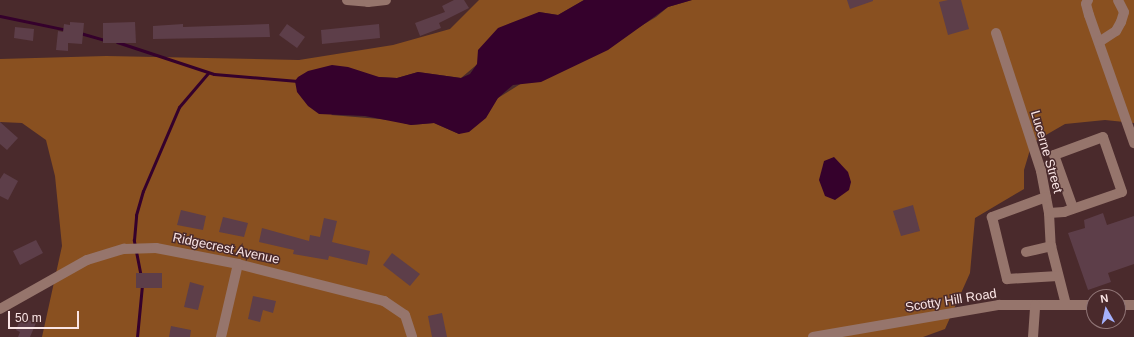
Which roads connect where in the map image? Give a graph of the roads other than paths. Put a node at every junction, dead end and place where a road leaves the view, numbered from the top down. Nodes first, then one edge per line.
1 (347, 0) edge
2 (386, 0) edge
3 (1088, 0) edge
4 (1118, 0) edge
5 (996, 33) dead end
6 (1099, 42) junction
7 (1134, 143) edge
8 (1046, 197) junction
9 (1073, 208) junction
10 (1049, 213) junction
11 (1051, 246) junction
12 (1026, 252) dead end
13 (238, 264) junction
14 (1058, 276) junction
15 (1035, 305) junction
16 (1066, 305) junction
17 (1086, 305) edge
18 (0, 308) edge
19 (221, 337) edge
20 (412, 337) edge
21 (813, 337) edge
22 (1033, 337) edge

1 - 2 street
3 - 6 street
4 - 6 street
5 - 8 street, Lucerne Street
6 - 7 street
8 - 10 street, Lucerne Street
8 - 14 street
9 - 9 street
9 - 10 street
10 - 11 street, Lucerne Street
11 - 12 street
11 - 14 street, Lucerne Street
13 - 18 street, Ridgecrest Avenue
13 - 19 street
13 - 20 street, Ridgecrest Avenue
14 - 16 street, Lucerne Street
15 - 16 street, Scotty Hill Road
15 - 21 street, Scotty Hill Road
15 - 22 street
16 - 17 street, Scotty Hill Road

